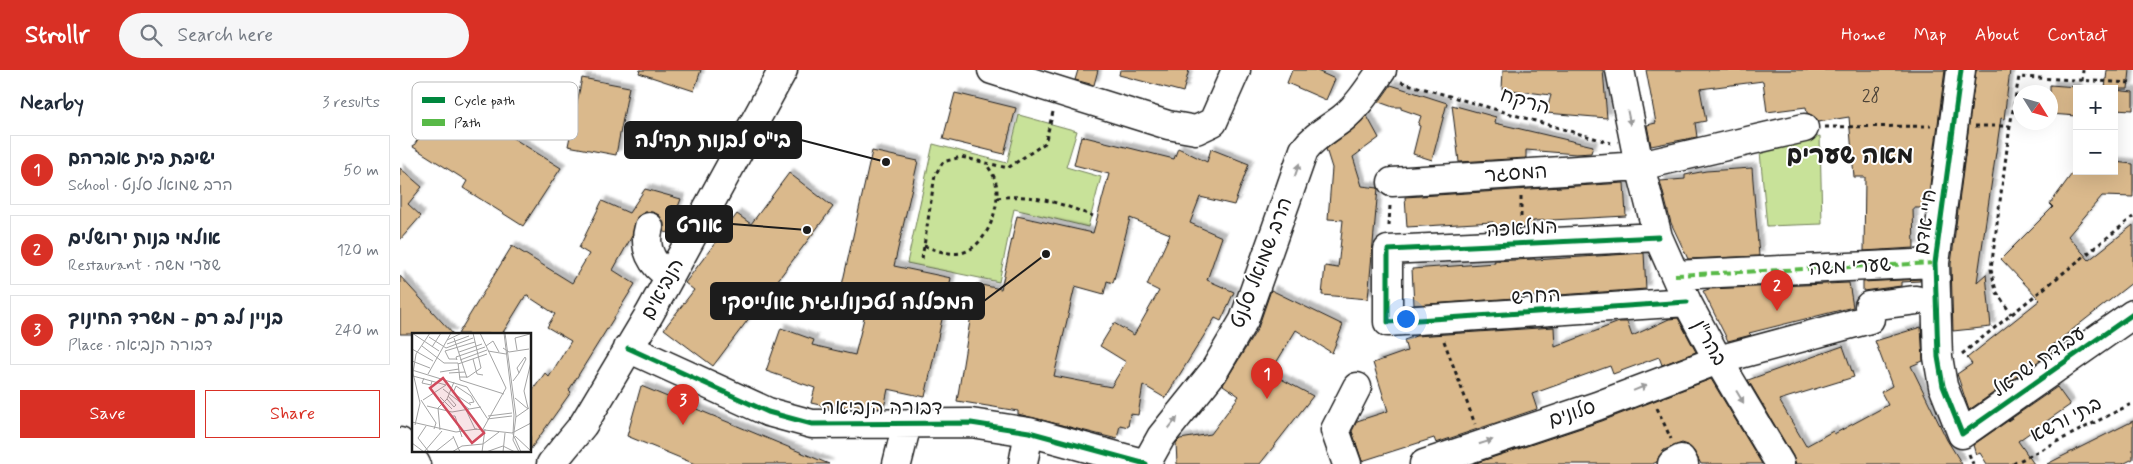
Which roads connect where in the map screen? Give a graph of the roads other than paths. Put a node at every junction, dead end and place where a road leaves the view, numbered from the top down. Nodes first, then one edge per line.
1 (783, 70) edge
2 (992, 70) edge
3 (1236, 70) edge
4 (1620, 70) edge
5 (1960, 70) edge
6 (1380, 73) edge
7 (1804, 128) dead end
8 (1638, 158) junction
9 (1392, 182) road end
10 (649, 227) dead end
11 (1658, 237) junction
12 (1935, 263) junction
13 (1675, 275) junction
14 (670, 276) junction
15 (1916, 300) dead end
16 (1687, 302) junction
17 (2133, 314) edge
18 (1388, 322) joint
19 (628, 348) junction
20 (1718, 360) junction
21 (1357, 387) dead end
22 (400, 422) edge
23 (907, 424) junction
24 (1029, 432) junction
25 (1962, 434) joint
26 (412, 437) edge
27 (400, 442) edge
28 (423, 452) edge
29 (416, 464) edge
30 (432, 464) edge
31 (538, 464) edge
32 (551, 464) edge
33 (897, 464) edge
34 (1023, 464) edge
35 (1146, 464) edge
36 (1347, 464) edge
37 (1424, 464) edge
38 (1780, 464) edge

1 - 14 street, הנביאים
2 - 3 street
4 -> 8 street, בהר"ן
5 - 12 street, חיי אדם
35 -> 6 street, הרב שמואל סלנט
7 - 8 street, המסגר
8 - 9 street, המסגר
8 - 11 street, בהר"ן
10 - 14 street
11 - 13 street, בהר"ן
11 - 18 street, המלאכה
12 - 13 street, שערי משה
12 - 25 street, חיי אדם
13 - 16 street, בהר"ן
14 - 19 street, הנביאים
15 - 20 street, סלונים
16 - 18 street, החרש
16 - 20 street, בהר"ן
17 - 25 street, עבודת ישראל
19 - 23 street, דבורה הנביאה
19 - 31 street, הנביאים
19 - 32 street, הנביאים
37 -> 20 street, סלונים
20 -> 38 street, בהר"ן
21 - 36 street
22 - 26 street
23 - 24 street, דבורה הנביאה
23 - 33 street
24 - 34 street
24 - 35 street, דבורה הנביאה
27 - 29 street
28 - 30 street

